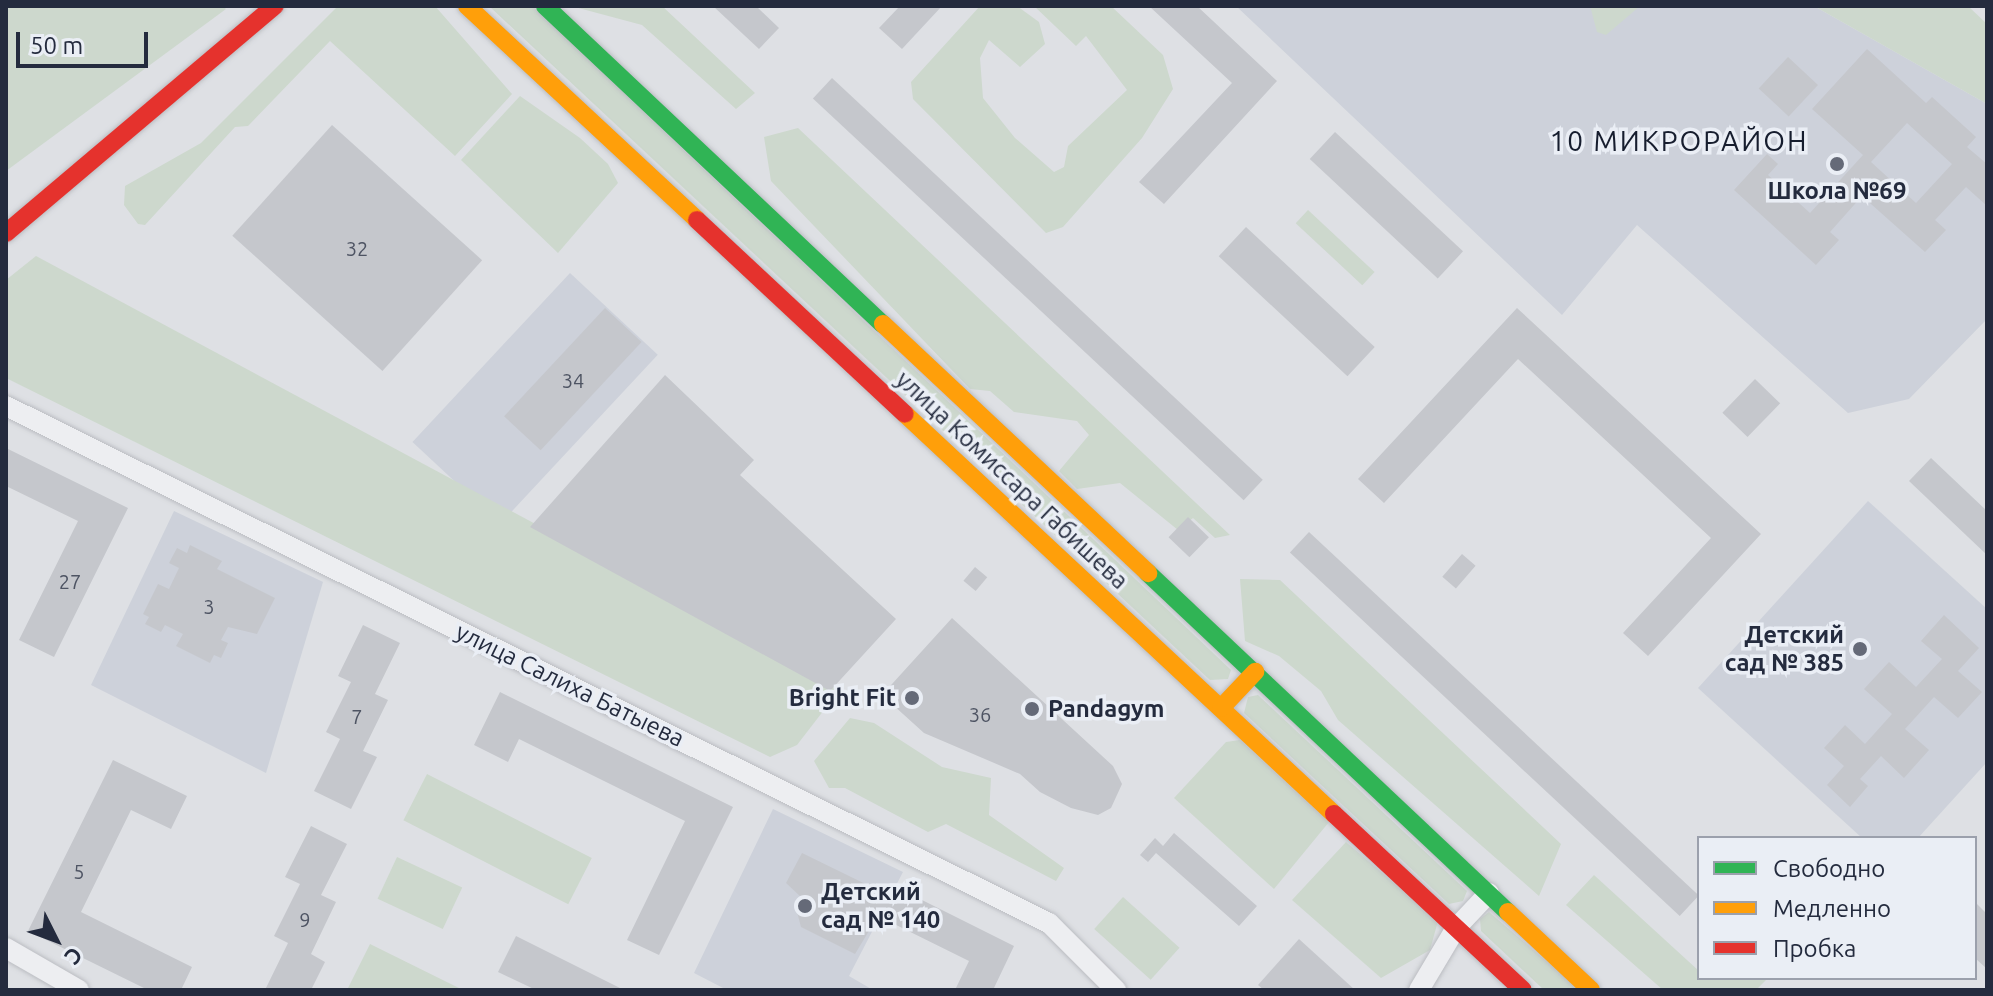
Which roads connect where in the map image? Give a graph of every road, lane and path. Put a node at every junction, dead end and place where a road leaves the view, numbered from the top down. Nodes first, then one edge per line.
1 (275, 6) edge
2 (467, 6) edge
3 (545, 6) edge
4 (6, 233) edge
5 (6, 406) edge
6 (1255, 672) junction
7 (1221, 708) junction
8 (1489, 893) junction
9 (1456, 928) junction
10 (6, 948) edge
11 (79, 990) edge
12 (1116, 990) edge
13 (1419, 990) edge
14 (1523, 990) edge
15 (1591, 990) edge

1 - 4 street
2 - 7 street, улица Комиссара Габишева
3 - 6 street, улица Комиссара Габишева
5 - 12 street, улица Салиха Батыева
6 - 7 street
6 - 8 street, улица Комиссара Габишева
7 - 9 street, улица Комиссара Габишева
8 - 9 street
8 - 15 street, улица Комиссара Габишева
9 - 13 street
9 - 14 street, улица Комиссара Габишева
10 - 11 street

